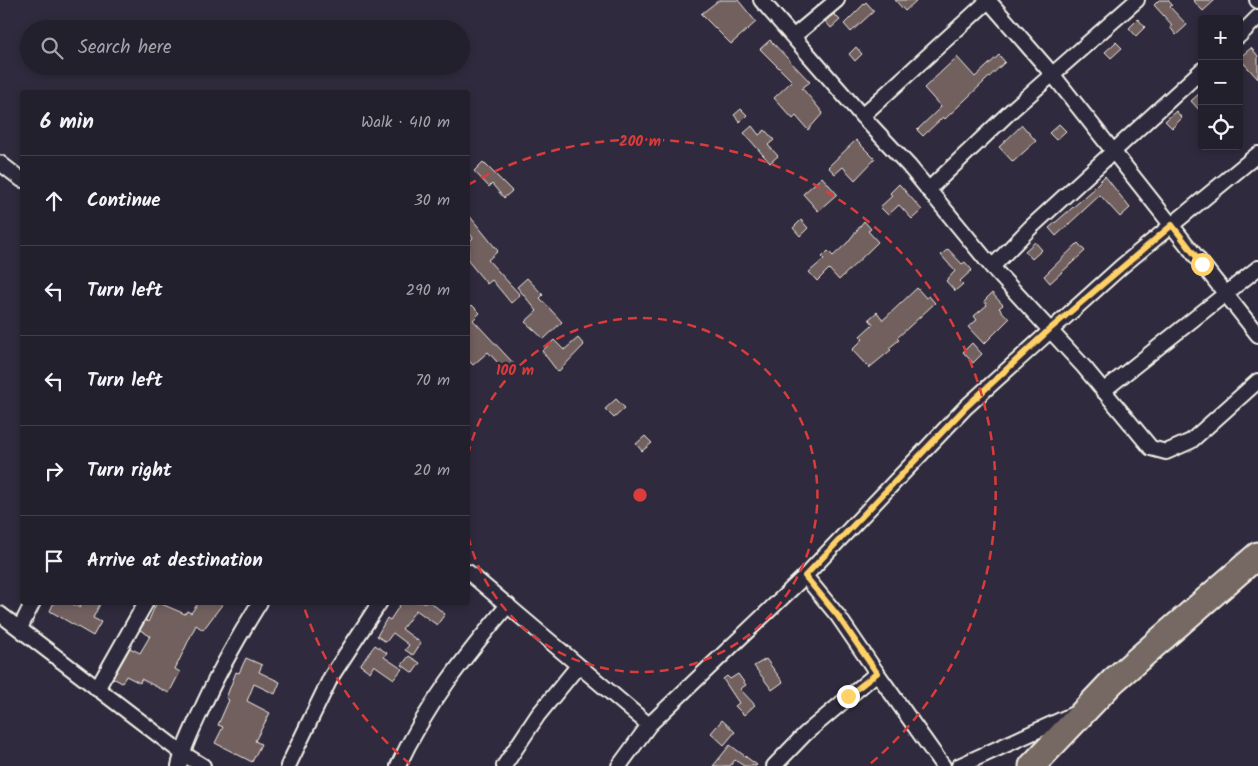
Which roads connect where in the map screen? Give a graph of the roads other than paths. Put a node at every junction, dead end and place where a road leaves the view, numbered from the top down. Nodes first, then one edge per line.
1 (761, 0) edge
2 (837, 0) edge
3 (988, 0) edge
4 (1137, 0) edge
5 (1258, 17) edge
6 (1243, 32) edge
7 (794, 36) junction
8 (1198, 74) edge
9 (1053, 75) junction
10 (862, 116) junction
11 (1114, 151) junction
12 (1258, 154) edge
13 (0, 163) edge
14 (20, 178) edge
15 (928, 190) junction
16 (1172, 225) junction
17 (992, 267) junction
18 (1258, 268) edge
19 (1226, 294) junction
20 (1050, 329) junction
21 (1258, 335) edge
22 (1258, 381) edge
23 (1103, 391) junction
24 (1258, 555) edge
25 (470, 574) edge
26 (805, 576) junction
27 (32, 605) edge
28 (144, 605) edge
29 (258, 605) edge
30 (378, 605) edge
31 (508, 605) junction
32 (0, 614) edge
33 (20, 628) junction
34 (578, 666) junction
35 (877, 673) junction
36 (97, 689) junction
37 (1083, 710) junction
38 (649, 725) junction
39 (180, 760) edge
40 (203, 766) edge
41 (288, 766) edge
42 (398, 766) edge
43 (504, 766) edge
44 (619, 766) edge
45 (774, 766) edge
46 (943, 766) edge
47 (959, 766) edge
48 (1032, 766) edge

1 - 7 street
2 - 7 street
3 - 9 street
3 - 10 street
4 - 9 street
5 - 6 street
7 - 10 street
8 - 11 street
9 - 11 street
9 - 15 street
10 - 15 street
11 - 16 street
11 - 17 street
12 - 16 street
13 - 14 street
15 - 17 street
16 - 19 street
16 - 20 street
17 - 20 street
18 - 19 street
19 - 21 street
19 - 23 street
20 - 23 street
20 - 26 street
22 - 23 street
24 - 37 highway
25 - 31 street
26 - 35 street
26 - 38 street
27 - 33 street
28 - 36 street
29 - 39 street
30 - 41 street
31 - 34 street
31 - 42 street
32 - 33 street
33 - 36 street
34 - 38 street
34 - 43 street
35 - 45 street
35 - 46 street
36 - 39 street
37 - 47 street
37 - 48 highway
38 - 44 street
39 - 40 street

